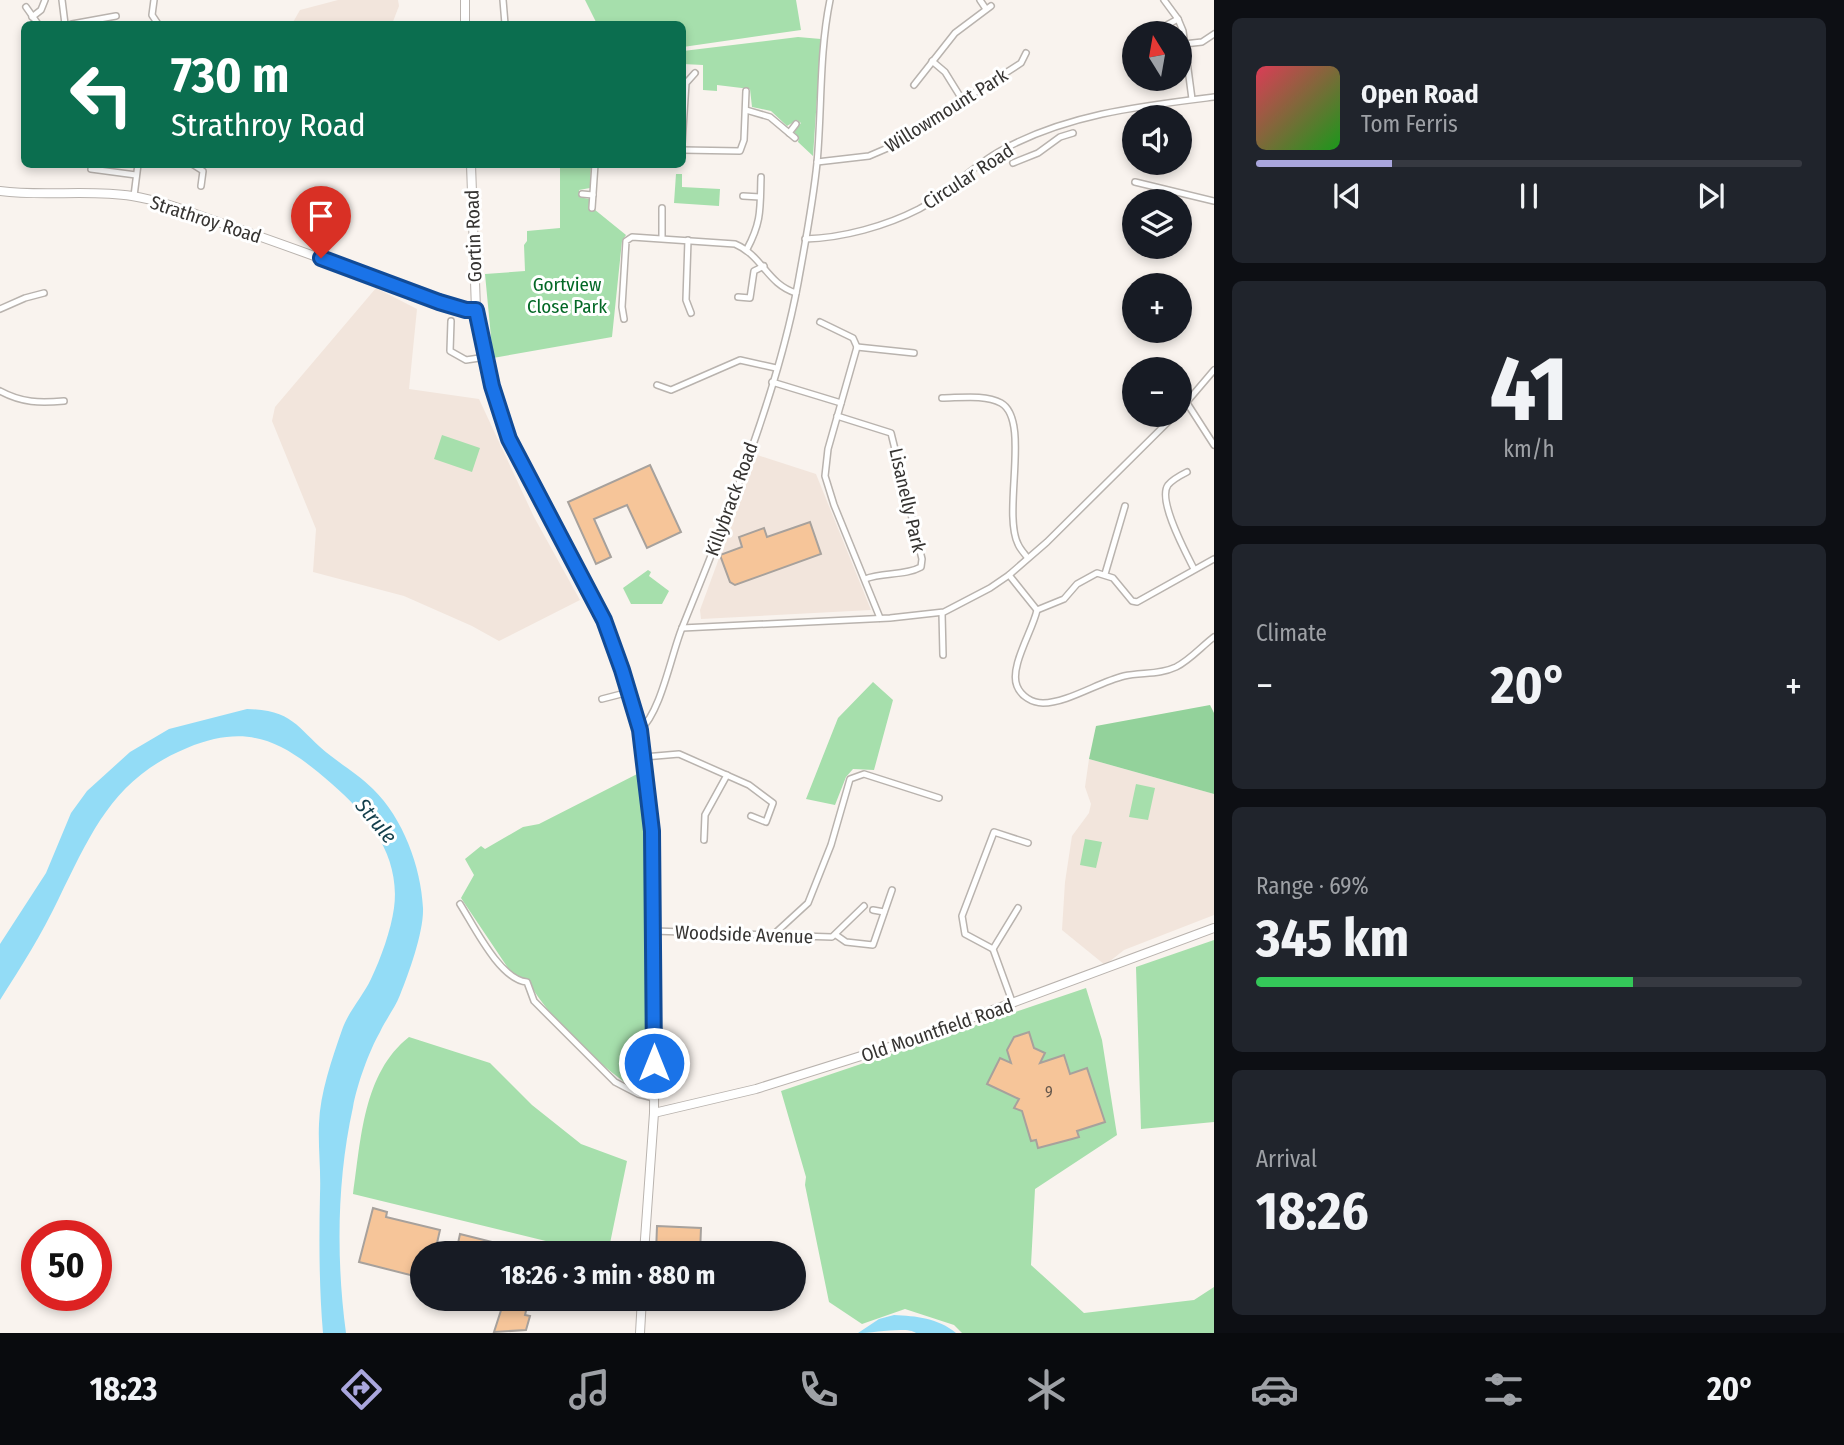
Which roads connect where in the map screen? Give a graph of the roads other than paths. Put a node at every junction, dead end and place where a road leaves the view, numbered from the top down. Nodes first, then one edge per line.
1 (45, 0) edge
2 (62, 0) edge
3 (153, 0) edge
4 (465, 0) edge
5 (473, 0) edge
6 (503, 0) edge
7 (830, 0) edge
8 (981, 0) edge
9 (1164, 0) edge
10 (26, 7) dead end
11 (116, 16) dead end
12 (32, 17) junction
13 (1178, 19) joint
14 (35, 21) edge
15 (65, 21) edge
16 (88, 21) edge
17 (156, 21) edge
18 (465, 21) edge
19 (505, 21) edge
20 (1174, 21) edge
21 (1214, 34) edge
22 (1192, 43) edge
23 (1026, 53) dead end
24 (932, 61) junction
25 (695, 74) dead end
26 (686, 83) edge
27 (914, 85) dead end
28 (746, 91) dead end
29 (1191, 91) edge
30 (1214, 97) edge
31 (1192, 99) junction
32 (963, 101) junction
33 (746, 110) junction
34 (796, 124) dead end
35 (789, 133) junction
36 (1040, 133) junction
37 (1073, 133) dead end
38 (795, 138) dead end
39 (1048, 147) junction
40 (686, 150) edge
41 (817, 162) junction
42 (1013, 163) dead end
43 (137, 168) edge
44 (198, 168) edge
45 (471, 168) edge
46 (595, 168) edge
47 (91, 169) dead end
48 (136, 175) junction
49 (1146, 175) edge
50 (761, 177) dead end
51 (1135, 182) dead end
52 (1143, 184) junction
53 (201, 186) dead end
54 (0, 191) edge
55 (582, 194) dead end
56 (593, 195) junction
57 (134, 196) junction
58 (743, 196) dead end
59 (761, 197) junction
60 (1214, 201) edge
61 (592, 208) dead end
62 (662, 208) dead end
63 (662, 239) junction
64 (805, 239) junction
65 (688, 240) junction
66 (747, 249) junction
67 (764, 266) junction
68 (44, 293) dead end
69 (796, 293) junction
70 (738, 297) dead end
71 (0, 309) edge
72 (476, 310) junction
73 (691, 313) dead end
74 (624, 318) dead end
75 (451, 321) dead end
76 (820, 322) dead end
77 (857, 347) junction
78 (914, 353) dead end
79 (486, 357) junction
80 (776, 368) junction
81 (1214, 370) edge
82 (772, 382) junction
83 (657, 385) dead end
84 (0, 391) edge
85 (1192, 396) edge
86 (942, 398) dead end
87 (64, 401) dead end
88 (841, 403) junction
89 (1192, 412) edge
90 (837, 416) junction
91 (1163, 427) edge
92 (1214, 444) edge
93 (1187, 472) dead end
94 (1125, 506) dead end
95 (1027, 557) junction
96 (1214, 559) edge
97 (1194, 569) junction
98 (1105, 574) junction
99 (1009, 575) junction
100 (865, 579) junction
101 (1037, 610) junction
102 (942, 612) junction
103 (880, 618) junction
104 (682, 628) junction
105 (1214, 637) edge
106 (943, 655) dead end
107 (629, 692) junction
108 (602, 699) dead end
109 (640, 730) junction
110 (644, 757) junction
111 (727, 775) junction
112 (939, 798) dead end
113 (751, 817) dead end
114 (704, 840) dead end
115 (1028, 842) dead end
116 (892, 890) dead end
117 (460, 904) dead end
118 (864, 906) dead end
119 (1018, 908) dead end
120 (873, 910) dead end
121 (884, 912) junction
122 (1214, 928) edge
123 (654, 931) junction
124 (836, 934) junction
125 (772, 936) junction
126 (993, 949) junction
127 (1013, 1004) junction
128 (654, 1098) junction
129 (654, 1113) junction
130 (645, 1241) edge
131 (641, 1311) edge
132 (640, 1333) edge

1 - 12 street
2 - 15 street
3 - 17 street
4 - 5 street
4 - 18 main road
6 - 19 street
7 - 41 street, Killybrack Road
8 - 24 street
9 - 13 street
10 - 12 street
11 - 16 street
12 - 14 street
13 - 20 street
21 - 22 street
23 - 32 street, Willowmount Park
24 - 27 street
24 - 32 street
25 - 26 street
28 - 33 street
29 - 31 street
30 - 31 street, Circular Road
31 - 36 street, Circular Road
32 - 41 street, Willowmount Park
33 - 35 street
33 - 40 street
34 - 35 street
35 - 38 street
36 - 39 street
36 - 64 street, Circular Road
37 - 39 street
39 - 42 street
41 - 64 street, Killybrack Road
43 - 48 street
44 - 53 street
45 - 72 main road, Gortin Road
46 - 56 street
47 - 48 street
48 - 57 street
49 - 52 street
50 - 59 street
51 - 52 street
52 - 60 street
54 - 57 main road, Strathroy Road
55 - 56 street
56 - 61 street
57 - 72 main road, Strathroy Road
58 - 59 street
59 - 66 street
62 - 63 street
63 - 65 street
63 - 74 street
64 - 69 street, Killybrack Road
65 - 66 street
65 - 73 street
66 - 67 street
67 - 69 street
67 - 70 street
68 - 71 street
69 - 80 street, Killybrack Road
72 - 79 main road, Gortin Road
75 - 79 street
76 - 77 street
77 - 78 street
77 - 88 street
79 - 107 main road, Gortin Road
80 - 82 street, Killybrack Road
80 - 83 street
81 - 85 street
82 - 88 street
82 - 104 street, Killybrack Road
84 - 87 street
86 - 95 street
88 - 90 street
89 - 92 street
90 - 100 street
90 - 100 street, Lisanelly Park
91 - 95 street
93 - 97 street
94 - 98 street
95 - 99 street
96 - 97 street
97 - 98 street
98 - 101 street
99 - 101 street
99 - 102 street
100 - 103 street
101 - 105 street
102 - 103 street
102 - 106 street
103 - 104 street
104 - 109 street, Killybrack Road
107 - 108 street
107 - 109 main road, Gortin Road
109 - 110 main road, Gortin Road
110 - 111 street
110 - 123 main road, Gortin Road
111 - 113 street
111 - 114 street
112 - 125 street
115 - 126 street
116 - 121 street
117 - 128 street
118 - 124 street, Woodside Avenue
119 - 126 street
120 - 121 street
121 - 124 street
122 - 127 main road, Old Mountfield Road
123 - 125 street, Woodside Avenue
123 - 128 main road, Gortin Road
124 - 125 street, Woodside Avenue
126 - 127 street
127 - 129 main road, Old Mountfield Road
128 - 129 main road, Gortin Road
129 - 130 main road, Gortin Road
131 - 132 main road

